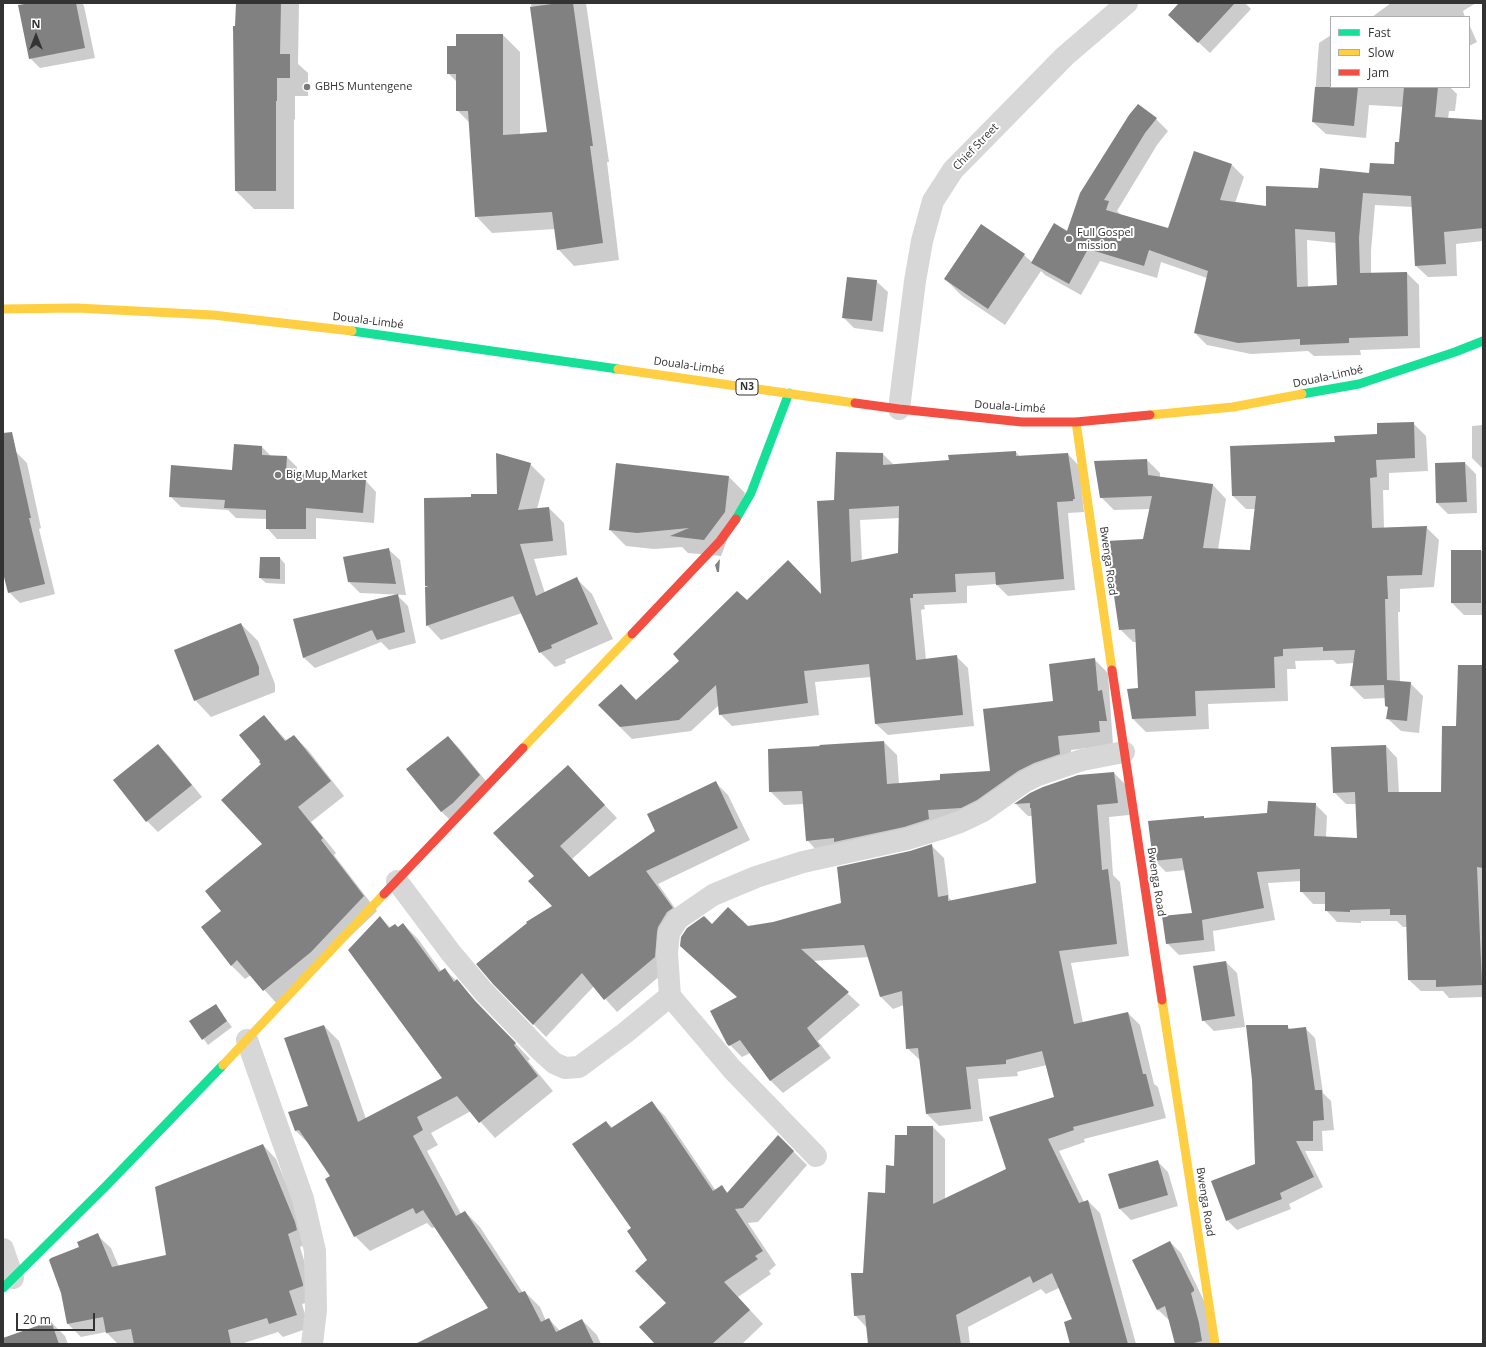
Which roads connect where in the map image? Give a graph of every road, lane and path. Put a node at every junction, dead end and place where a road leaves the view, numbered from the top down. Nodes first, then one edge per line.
1 (1127, 3) edge
2 (3, 309) edge
3 (1483, 341) edge
4 (789, 393) junction
5 (899, 409) junction
6 (1076, 422) junction
7 (1124, 752) junction
8 (397, 881) junction
9 (670, 996) junction
10 (247, 1040) junction
11 (816, 1156) dead end
12 (3, 1249) edge
13 (8, 1283) edge
14 (312, 1344) edge
15 (1215, 1344) edge

1 - 5 street, Chief Street
2 - 4 main road, Douala-Limbé / N3
3 - 6 main road, Douala-Limbé / N3
4 - 5 main road, Douala-Limbé / N3
4 - 8 main road
5 - 6 main road, Douala-Limbé / N3
6 - 7 main road, Bwenga Road
7 - 9 street
7 - 15 main road, Bwenga Road
8 - 9 street
8 - 10 main road
9 - 11 street
10 - 13 main road
10 - 14 street
12 - 13 street

